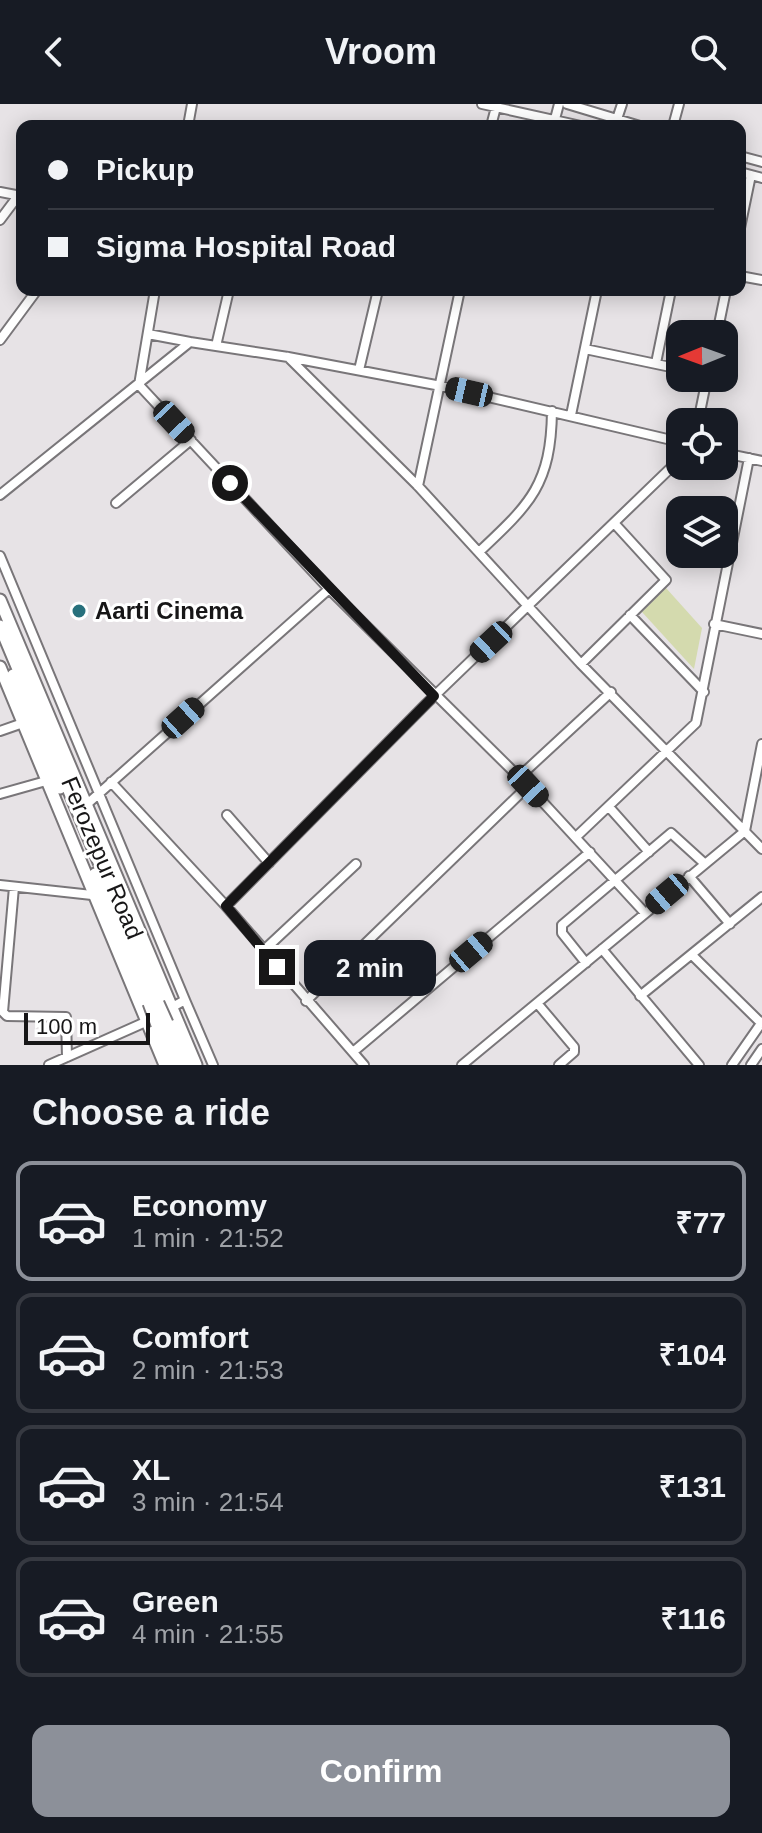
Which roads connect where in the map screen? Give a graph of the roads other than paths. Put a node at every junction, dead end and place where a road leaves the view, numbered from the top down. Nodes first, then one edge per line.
1 (482, 104) edge
2 (559, 104) edge
3 (567, 104) edge
4 (622, 104) edge
5 (496, 107) junction
6 (555, 119) junction
7 (617, 119) junction
8 (493, 120) edge
9 (559, 120) edge
10 (620, 120) edge
11 (746, 174) edge
12 (751, 175) junction
13 (762, 178) edge
14 (746, 199) edge
15 (16, 201) edge
16 (0, 220) edge
17 (33, 296) edge
18 (154, 296) edge
19 (228, 296) edge
20 (377, 296) edge
21 (459, 296) edge
22 (596, 296) edge
23 (670, 296) edge
24 (725, 296) edge
25 (720, 320) edge
26 (148, 334) junction
27 (0, 340) edge
28 (190, 342) junction
29 (216, 346) junction
30 (585, 349) junction
31 (288, 357) junction
32 (656, 363) junction
33 (666, 366) edge
34 (359, 370) junction
35 (139, 385) junction
36 (441, 386) junction
37 (552, 411) junction
38 (571, 415) junction
39 (666, 439) edge
40 (191, 440) junction
41 (738, 456) edge
42 (749, 458) junction
43 (762, 461) edge
44 (666, 473) edge
45 (418, 486) junction
46 (0, 495) edge
47 (116, 503) dead end
48 (614, 523) junction
49 (479, 552) junction
50 (0, 556) edge
51 (329, 589) junction
52 (0, 600) edge
53 (529, 606) junction
54 (630, 615) junction
55 (714, 624) junction
56 (0, 626) edge
57 (762, 634) edge
58 (0, 645) edge
59 (581, 664) junction
60 (0, 667) edge
61 (611, 692) junction
62 (704, 692) junction
63 (434, 696) junction
64 (23, 723) junction
65 (0, 731) edge
66 (762, 744) edge
67 (667, 750) junction
68 (519, 777) junction
69 (46, 781) junction
70 (111, 782) junction
71 (528, 786) junction
72 (99, 793) junction
73 (0, 794) edge
74 (86, 805) junction
75 (609, 807) junction
76 (227, 815) dead end
77 (745, 831) junction
78 (576, 837) junction
79 (762, 849) edge
80 (590, 852) junction
81 (649, 852) junction
82 (269, 863) junction
83 (704, 863) junction
84 (356, 864) dead end
85 (689, 876) junction
86 (617, 881) junction
87 (0, 885) edge
88 (14, 887) junction
89 (92, 895) junction
90 (762, 897) edge
91 (226, 906) junction
92 (645, 913) junction
93 (730, 924) junction
94 (0, 928) edge
95 (10, 930) junction
96 (602, 949) junction
97 (263, 951) junction
98 (693, 956) junction
99 (586, 963) junction
100 (3, 970) edge
101 (640, 996) junction
102 (185, 1000) junction
103 (306, 1001) junction
104 (154, 1003) junction
105 (537, 1003) junction
106 (170, 1009) junction
107 (2, 1015) edge
108 (157, 1023) junction
109 (761, 1023) edge
110 (762, 1049) edge
111 (353, 1052) junction
112 (67, 1057) junction
113 (49, 1065) edge
114 (165, 1065) edge
115 (175, 1065) edge
116 (185, 1065) edge
117 (196, 1065) edge
118 (213, 1065) edge
119 (364, 1065) edge
120 (462, 1065) edge
121 (559, 1065) edge
122 (699, 1065) edge
123 (732, 1065) edge
124 (751, 1065) edge

1 - 5 street
2 - 6 street
3 - 7 street
4 - 7 street
5 - 6 street
5 - 8 street
6 - 9 street
7 - 10 street
11 - 12 street
12 - 13 street
12 - 14 street
15 - 16 street
17 - 27 street
18 - 26 street
19 - 29 street
20 - 34 street
21 - 36 street
22 - 30 street
23 - 32 street
24 - 25 street
26 - 28 street
26 - 35 street
28 - 29 street
28 - 35 street
29 - 31 street
30 - 32 street
30 - 38 street
31 - 34 street
31 - 45 street
32 - 33 street
34 - 36 street
35 - 40 street
35 - 46 street
36 - 37 street
36 - 45 street
37 - 38 street
37 - 49 street
38 - 39 street
40 - 47 street
40 - 51 street
41 - 42 street
42 - 43 street
42 - 55 street
44 - 48 street
45 - 49 street
48 - 53 street
48 - 54 street
49 - 53 street
50 - 72 street
51 - 63 street
51 - 70 street
52 - 74 main road, Ferozepur Road
53 - 59 street
53 - 63 street
54 - 59 street
54 - 62 street
55 - 57 street
55 - 62 street
56 - 104 main road
58 - 104 main road
59 - 61 street
60 - 64 main road, Ferozepur Road
61 - 67 street
61 - 68 street
62 - 67 street
63 - 68 street
63 - 82 street
64 - 65 street
64 - 69 main road, Ferozepur Road
66 - 77 street
67 - 75 street
67 - 77 street
68 - 71 street
69 - 73 street
69 - 89 main road, Ferozepur Road
70 - 72 street
70 - 91 street
71 - 78 street
71 - 103 street
72 - 74 street
72 - 102 street
74 - 106 main road, Ferozepur Road
75 - 78 street
75 - 81 street
76 - 82 street
77 - 79 street
77 - 83 street
78 - 80 street
80 - 86 street
80 - 111 street
81 - 83 street
81 - 86 street
82 - 91 street
83 - 85 street
84 - 97 street
85 - 92 street
85 - 93 street
86 - 92 street
86 - 99 street
87 - 88 street
88 - 89 street
88 - 95 street
89 - 108 main road, Ferozepur Road
90 - 93 street
91 - 97 street
92 - 96 street
93 - 98 street
94 - 95 street
95 - 100 street
96 - 99 street
96 - 101 street
97 - 103 street
98 - 101 street
98 - 109 street
99 - 105 street
100 - 107 street
101 - 122 street
102 - 106 street
102 - 118 street
103 - 111 street
104 - 108 main road, Ferozepur Road, bridge
105 - 120 street
105 - 121 street
106 - 108 street
106 - 117 main road, Ferozepur Road
107 - 112 street
108 - 112 street
108 - 114 main road, Ferozepur Road
108 - 115 main road
108 - 116 main road
109 - 123 street
110 - 124 street
111 - 119 street
112 - 113 street

